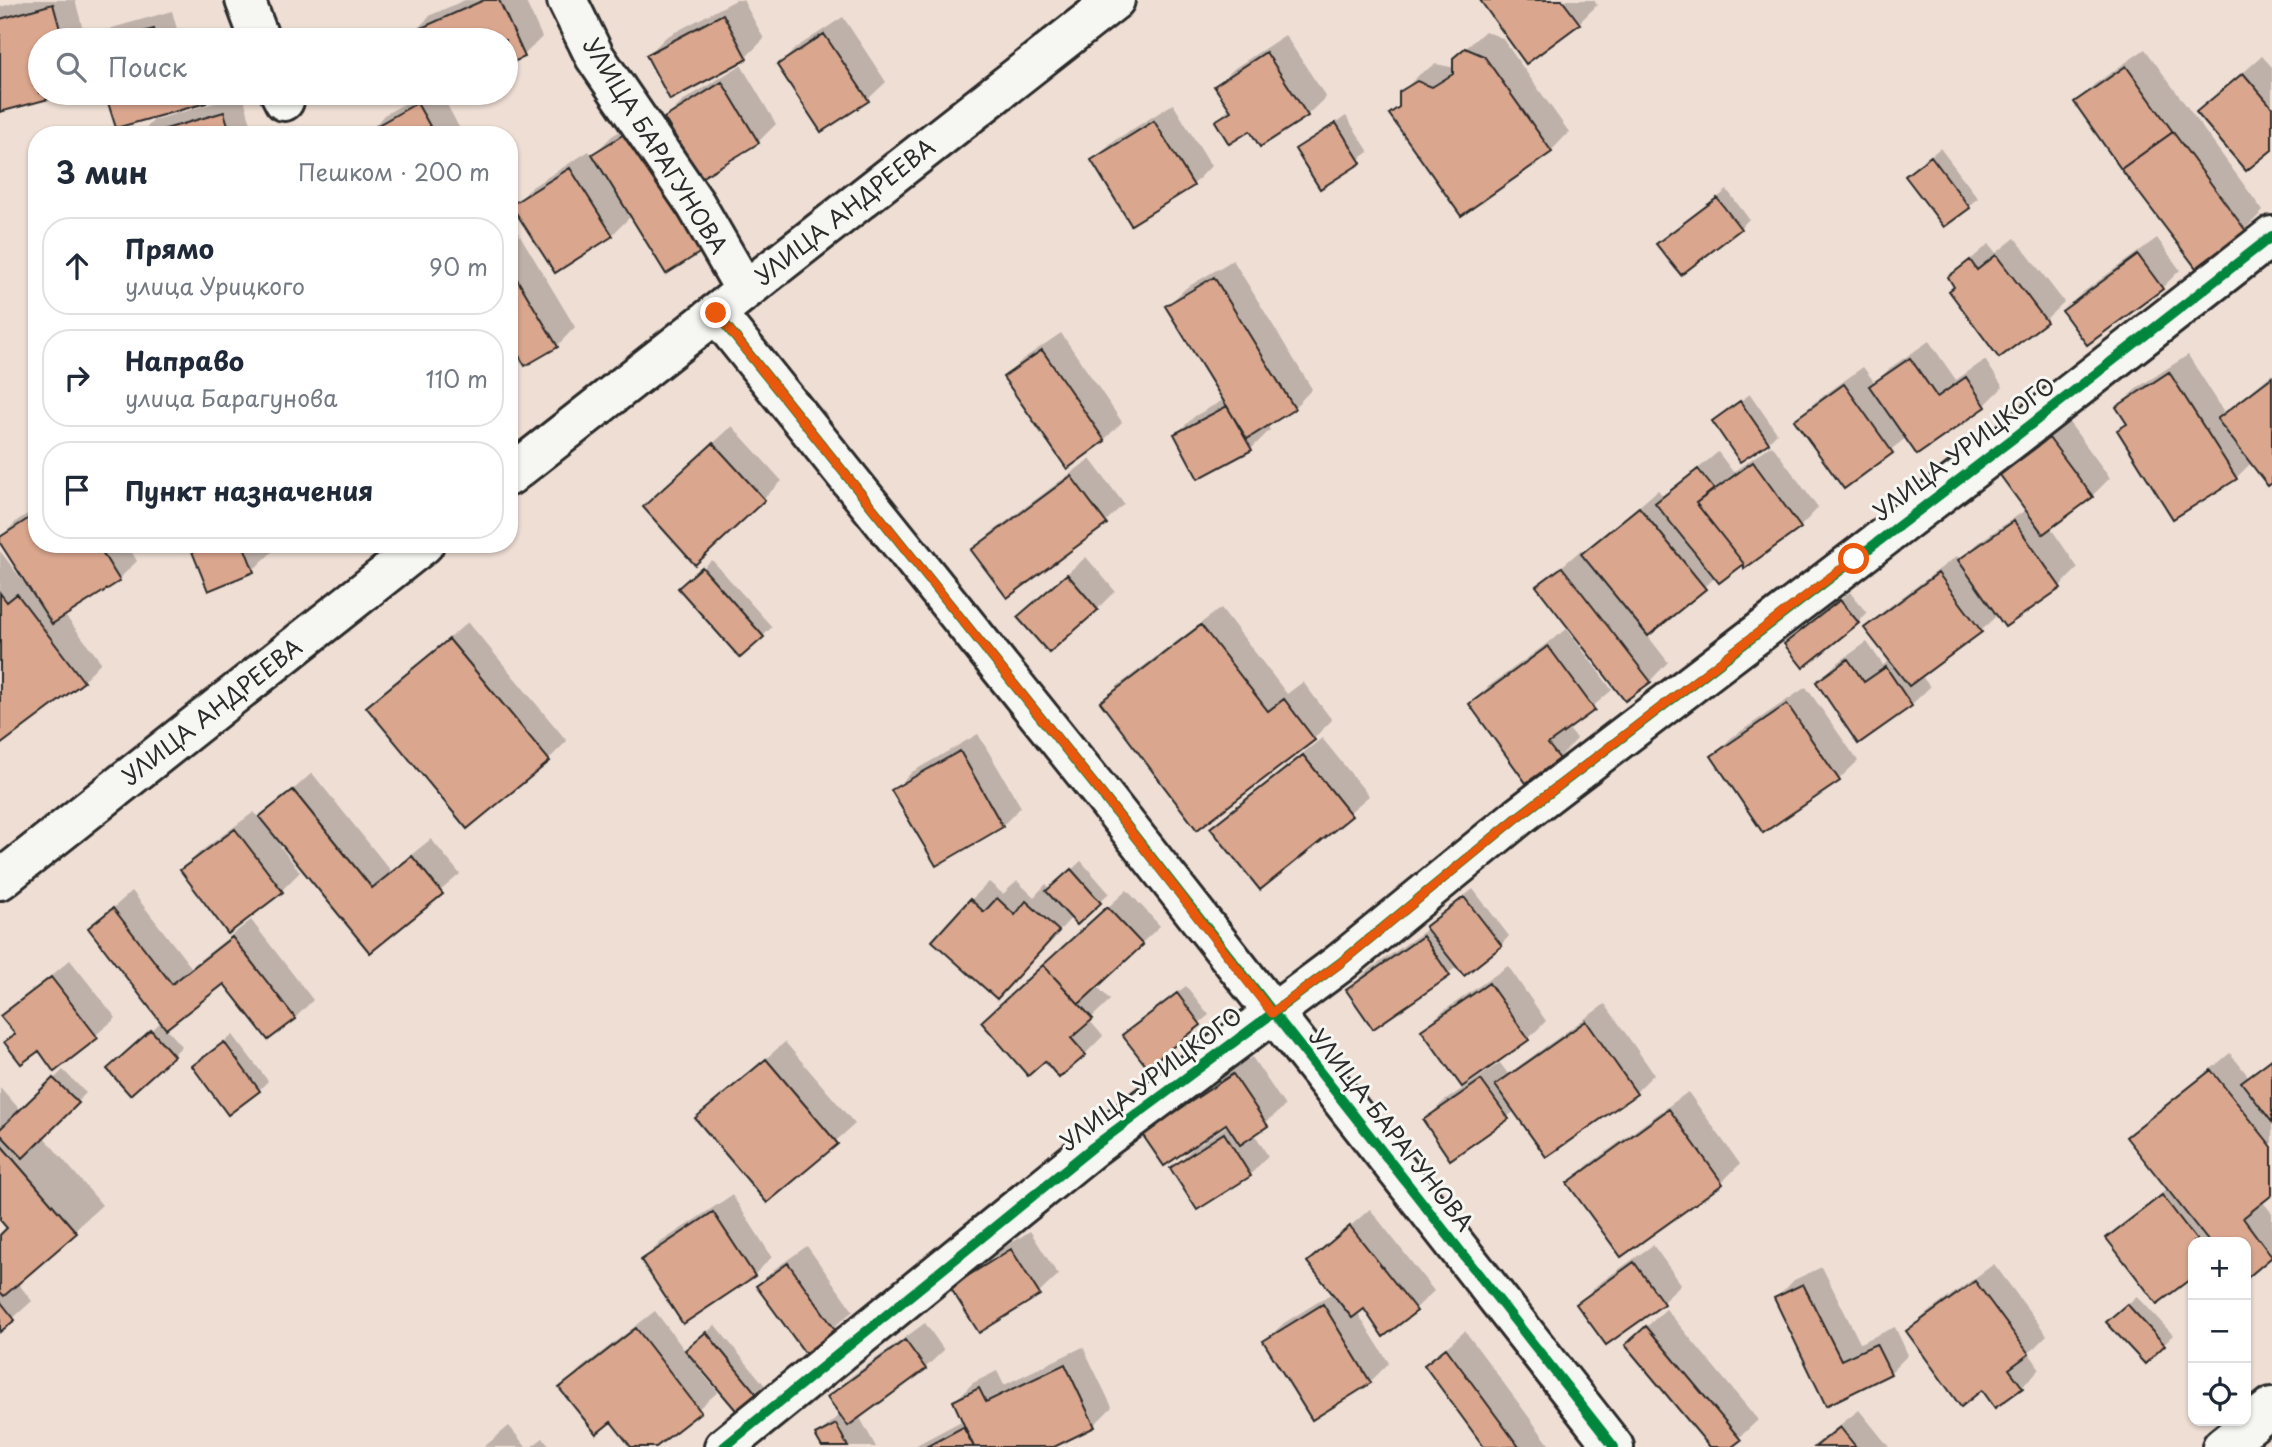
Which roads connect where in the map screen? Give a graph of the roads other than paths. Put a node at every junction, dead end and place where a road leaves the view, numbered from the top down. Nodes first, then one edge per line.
1 (245, 0) edge
2 (567, 0) edge
3 (1115, 0) edge
4 (256, 28) edge
5 (2272, 236) edge
6 (730, 302) junction
7 (518, 470) edge
8 (413, 553) edge
9 (0, 880) edge
10 (1272, 1013) junction
11 (2272, 1407) edge
12 (724, 1447) edge
13 (1614, 1447) edge
14 (2222, 1447) edge

1 - 4 street
2 - 6 street, УЛИЦА БАРАГУНОВА
3 - 6 street, УЛИЦА АНДРЕЕВА
5 - 10 street, УЛИЦА УРИЦКОГО
6 - 7 street, УЛИЦА АНДРЕЕВА
6 - 10 street, УЛИЦА БАРАГУНОВА
8 - 9 street, УЛИЦА АНДРЕЕВА
10 - 12 street, УЛИЦА УРИЦКОГО
10 - 13 street, УЛИЦА БАРАГУНОВА
11 - 14 street

